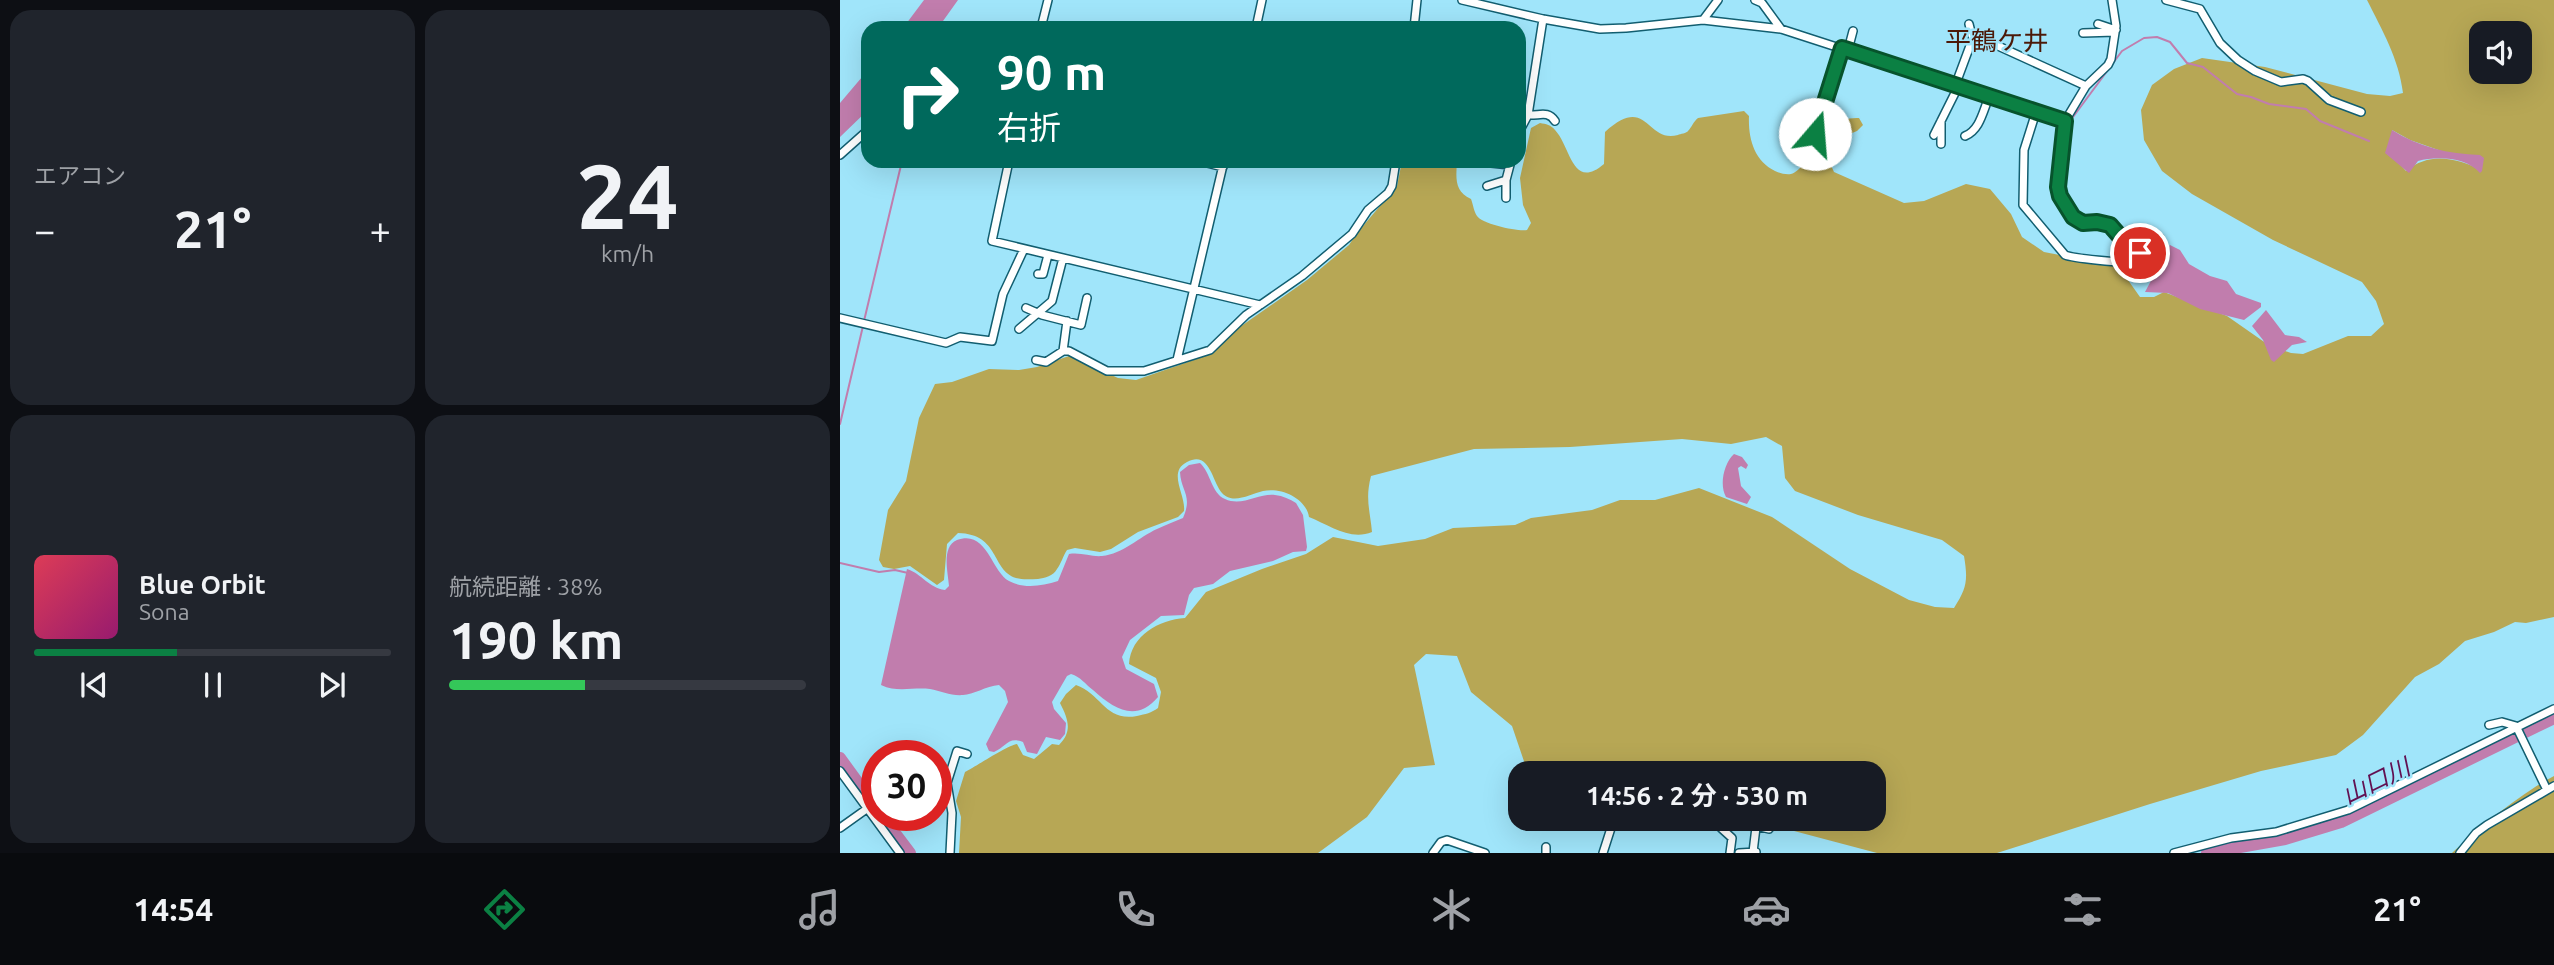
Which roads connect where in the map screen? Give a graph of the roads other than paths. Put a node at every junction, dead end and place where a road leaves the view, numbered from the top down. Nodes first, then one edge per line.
1 (1048, 0) edge
2 (1262, 0) edge
3 (1417, 0) edge
4 (1462, 0) edge
5 (1717, 0) edge
6 (2112, 0) edge
7 (2166, 0) edge
8 (1761, 1) edge
9 (1543, 19) junction
10 (1703, 20) junction
11 (1043, 21) edge
12 (1258, 21) edge
13 (1415, 21) edge
14 (1969, 24) dead end
15 (2098, 24) dead end
16 (1781, 29) junction
17 (1853, 31) dead end
18 (2116, 31) junction
19 (2083, 33) dead end
20 (1972, 36) junction
21 (1845, 49) junction
22 (1957, 86) junction
23 (2086, 86) junction
24 (1989, 97) junction
25 (2036, 112) junction
26 (2361, 112) dead end
27 (1528, 115) junction
28 (1526, 118) edge
29 (1941, 120) junction
30 (1555, 121) dead end
31 (2065, 121) junction
32 (1815, 134) dead end
33 (1934, 135) dead end
34 (861, 136) edge
35 (1965, 136) dead end
36 (1941, 144) dead end
37 (840, 155) edge
38 (1007, 168) edge
39 (1223, 168) edge
40 (1395, 168) edge
41 (1510, 168) edge
42 (1506, 180) junction
43 (1487, 186) dead end
44 (1506, 198) dead end
45 (2160, 238) dead end
46 (1024, 249) junction
47 (1048, 255) junction
48 (1063, 258) junction
49 (2130, 262) junction
50 (1038, 274) dead end
51 (1194, 289) junction
52 (1087, 298) dead end
53 (1260, 305) junction
54 (1026, 308) dead end
55 (1039, 313) junction
56 (840, 318) edge
57 (1067, 321) junction
58 (1019, 330) dead end
59 (1062, 351) junction
60 (1036, 360) dead end
61 (1178, 360) junction
62 (2554, 709) edge
63 (2489, 725) dead end
64 (2516, 727) junction
65 (967, 754) dead end
66 (840, 771) edge
67 (2551, 788) edge
68 (861, 799) edge
69 (861, 813) edge
70 (840, 828) edge
71 (884, 831) edge
72 (1610, 831) edge
73 (1724, 831) edge
74 (1756, 831) edge
75 (1755, 852) edge
76 (2464, 852) edge
77 (900, 853) edge
78 (950, 853) edge
79 (1433, 853) edge
80 (1485, 853) edge
81 (1603, 853) edge
82 (1730, 853) edge
83 (1739, 853) edge
84 (2174, 853) edge

1 - 11 street
2 - 12 street
3 - 13 street
4 - 9 street
5 - 10 street
6 - 18 street
7 - 26 street
8 - 16 street
9 - 10 street
9 - 27 street
10 - 16 street
14 - 20 street
15 - 18 street
16 - 21 street
17 - 21 street
18 - 19 street
18 - 23 street
20 - 22 street
20 - 23 street
21 - 22 street
21 - 32 street
22 - 24 street
22 - 29 street
23 - 31 street
24 - 25 street
24 - 35 street
25 - 31 street
25 - 49 street
27 - 28 street
27 - 30 street
29 - 33 street
29 - 36 street
31 - 49 street
34 - 37 street
38 - 46 street
39 - 51 street
40 - 53 street
41 - 42 street
42 - 43 street
42 - 44 street
45 - 49 street
46 - 47 street
46 - 56 street
47 - 48 street
47 - 50 street
48 - 51 street
48 - 55 street
51 - 53 street
51 - 61 street
52 - 57 street
53 - 61 street
54 - 55 street
55 - 57 street
55 - 58 street
57 - 59 street
59 - 60 street
59 - 61 street
62 - 64 street
63 - 64 street
64 - 67 street
64 - 84 street
65 - 78 street
66 - 68 street
67 - 76 street
69 - 70 street
71 - 77 street
72 - 81 street
73 - 82 street
74 - 75 street
75 - 83 street
79 - 80 street

